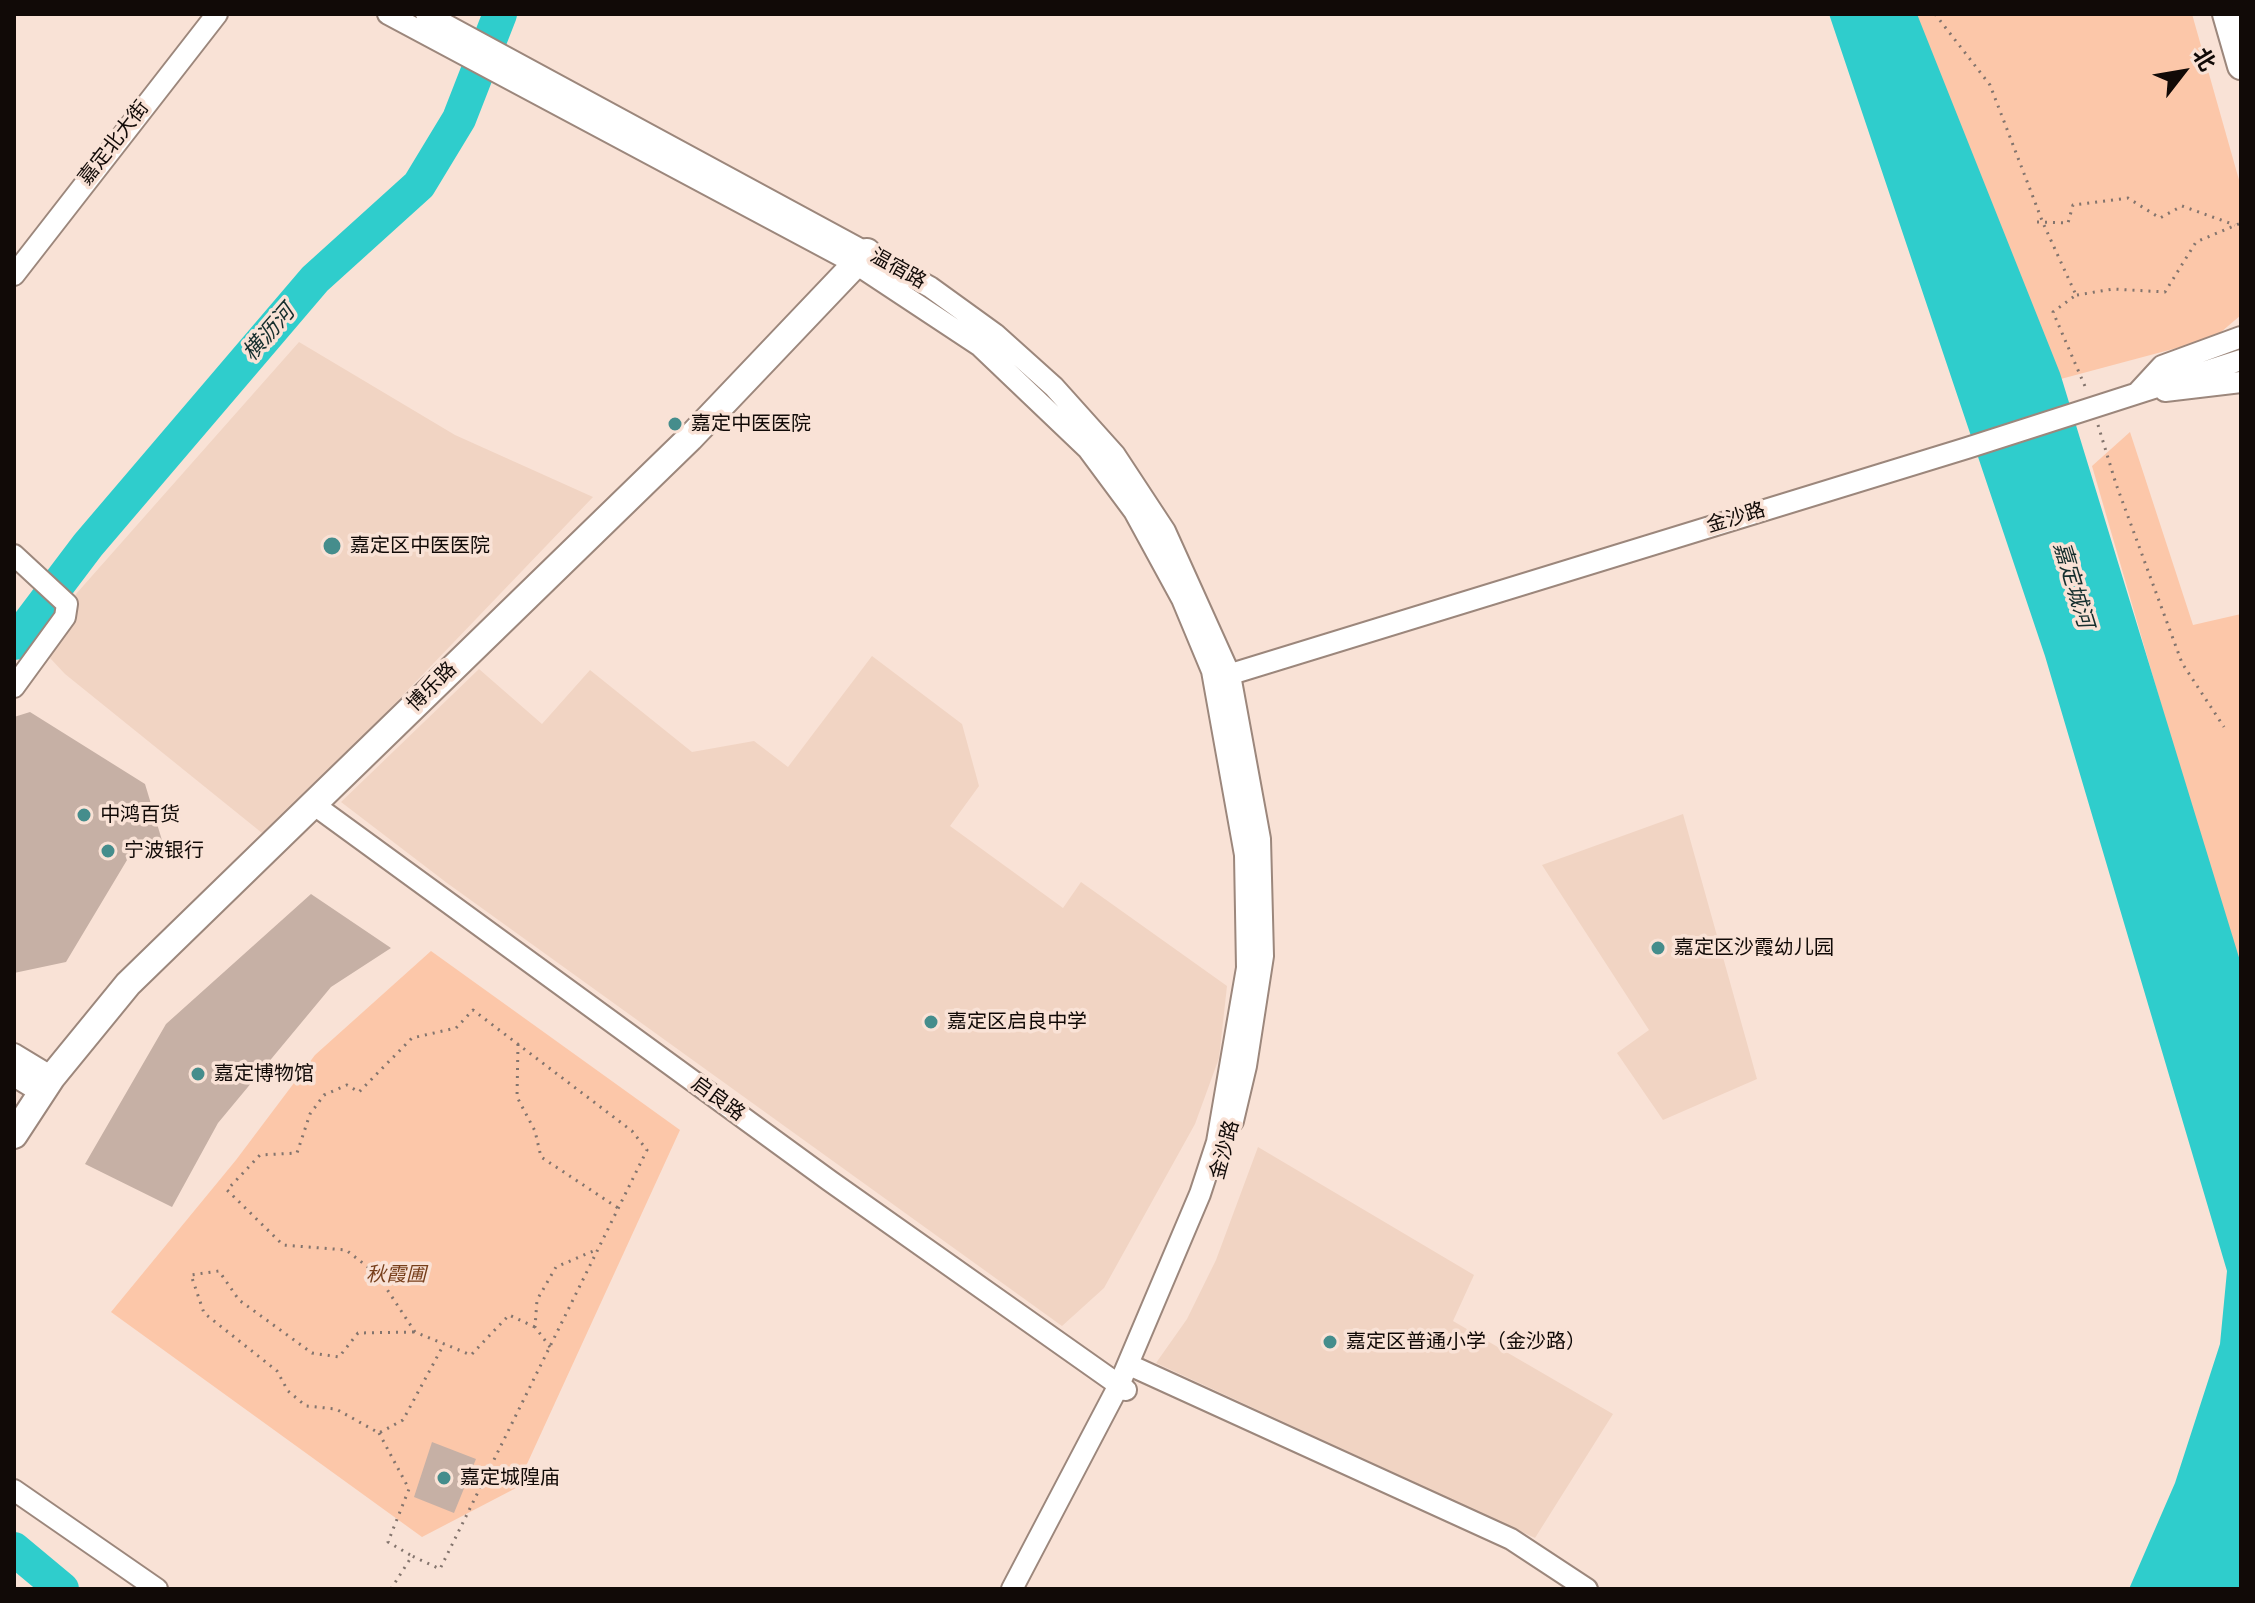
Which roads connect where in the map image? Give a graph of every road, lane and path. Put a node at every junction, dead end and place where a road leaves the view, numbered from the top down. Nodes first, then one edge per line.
1 (217, 14) edge
2 (388, 14) edge
3 (426, 14) edge
4 (1935, 14) edge
5 (2226, 14) edge
6 (459, 41) junction
7 (2241, 66) edge
8 (2037, 222) dead end
9 (2043, 223) junction
10 (2241, 223) edge
11 (2235, 225) junction
12 (862, 258) junction
13 (14, 275) edge
14 (2076, 295) junction
15 (2241, 337) edge
16 (2241, 360) edge
17 (2241, 382) edge
18 (2137, 393) junction
19 (2087, 409) junction
20 (14, 555) edge
21 (1222, 677) junction
22 (14, 687) edge
23 (2224, 727) dead end
24 (313, 804) junction
25 (518, 1044) junction
26 (14, 1054) edge
27 (14, 1076) edge
28 (47, 1085) junction
29 (14, 1135) edge
30 (618, 1208) junction
31 (598, 1249) junction
32 (535, 1327) junction
33 (415, 1332) junction
34 (444, 1344) junction
35 (550, 1347) junction
36 (1136, 1368) junction
37 (1122, 1387) junction
38 (379, 1433) junction
39 (14, 1490) edge
40 (412, 1556) junction
41 (151, 1587) edge
42 (391, 1589) edge
43 (1012, 1589) edge
44 (1028, 1589) edge
45 (1587, 1589) edge

1 - 13 street, 嘉定北大街
2 - 6 street
3 - 6 street
4 - 9 path
5 - 7 main road
6 - 12 street
8 - 9 path
9 - 11 path
9 - 14 path
10 - 11 path
11 - 14 path
12 - 21 street
12 - 24 main road, 博乐路
14 - 19 path
15 - 18 street
16 - 18 street, 金沙路
17 - 18 street
18 - 19 street, 金沙路
19 - 21 street, 金沙路
19 - 23 path
20 - 22 street
21 - 36 street, 金沙路
21 - 37 street
24 - 28 main road, 博乐路
24 - 37 street, 启良路
25 - 30 path
25 - 30 path
25 - 33 path
26 - 28 street
27 - 28 street
28 - 29 main road, 博乐路
30 - 31 path
31 - 32 path
31 - 35 path
32 - 34 path
32 - 35 path
33 - 34 path
33 - 38 path
34 - 38 path
35 - 40 path
36 - 37 street, 金沙路
36 - 45 street
37 - 43 street
37 - 44 street, 金沙路
38 - 40 path
39 - 41 street
40 - 42 path

